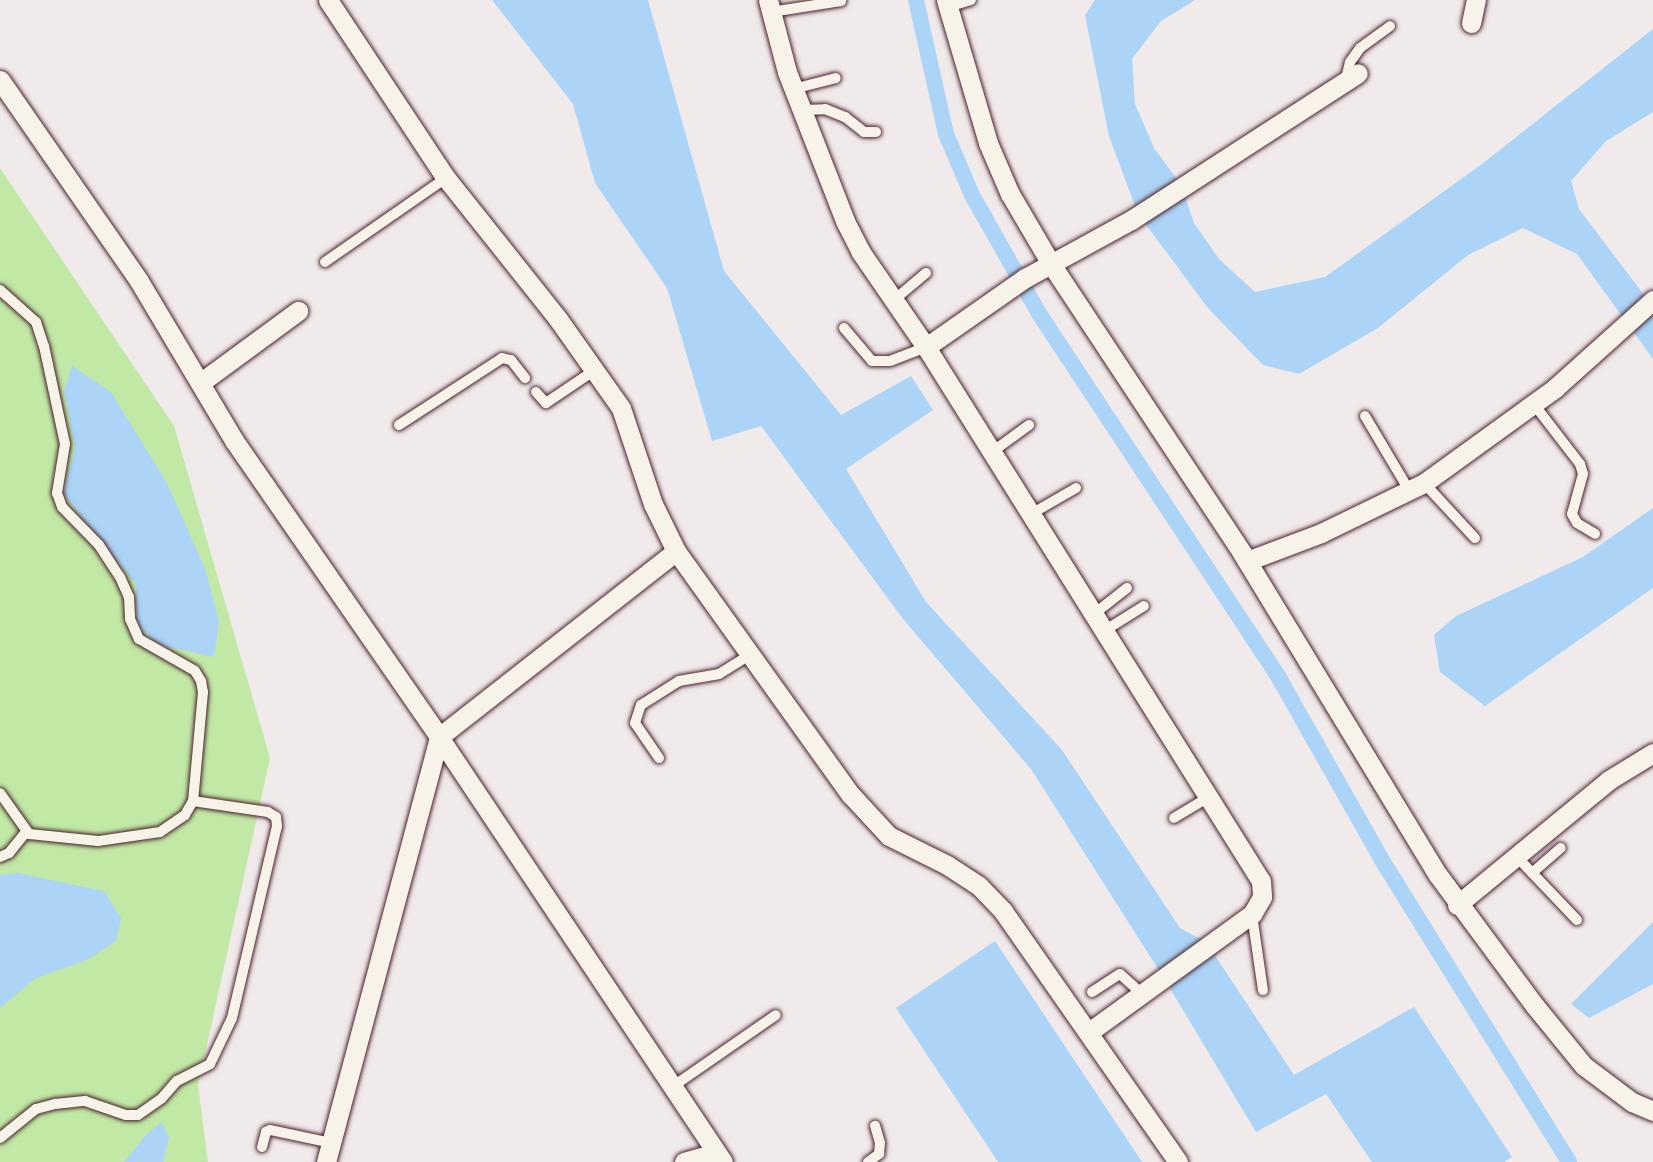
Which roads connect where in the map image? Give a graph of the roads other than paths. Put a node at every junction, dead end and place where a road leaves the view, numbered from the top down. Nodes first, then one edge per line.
1 (328, 0) edge
2 (971, 0) edge
3 (1476, 0) edge
4 (841, 1) edge
5 (947, 4) edge
6 (769, 6) edge
7 (1471, 23) dead end
8 (1390, 26) dead end
9 (1352, 77) joint
10 (836, 78) dead end
11 (0, 80) edge
12 (793, 89) junction
13 (802, 110) junction
14 (876, 132) dead end
15 (446, 178) junction
16 (325, 262) dead end
17 (1051, 264) junction
18 (926, 273) dead end
19 (0, 290) edge
20 (894, 300) junction
21 (1653, 300) edge
22 (298, 311) dead end
23 (844, 328) dead end
24 (926, 347) junction
25 (595, 370) junction
26 (525, 378) dead end
27 (200, 383) junction
28 (536, 392) dead end
29 (1533, 403) junction
30 (1365, 416) dead end
31 (399, 425) dead end
32 (1029, 425) dead end
33 (992, 452) junction
34 (1416, 487) junction
35 (1076, 488) dead end
36 (1031, 514) junction
37 (1595, 534) dead end
38 (1475, 538) dead end
39 (676, 551) junction
40 (1247, 561) junction
41 (1127, 588) dead end
42 (1144, 606) dead end
43 (1094, 614) junction
44 (1104, 631) junction
45 (750, 655) junction
46 (439, 737) junction
47 (1653, 753) edge
48 (659, 758) dead end
49 (0, 793) edge
50 (1209, 797) junction
51 (193, 801) junction
52 (1174, 818) dead end
53 (27, 831) junction
54 (1562, 848) dead end
55 (0, 857) edge
56 (1517, 857) junction
57 (1532, 873) junction
58 (1457, 905) junction
59 (1252, 915) junction
60 (1577, 920) dead end
61 (1263, 990) dead end
62 (1092, 992) dead end
63 (1143, 995) junction
64 (776, 1015) dead end
65 (1089, 1032) junction
66 (672, 1088) junction
67 (1653, 1111) edge
68 (875, 1126) dead end
69 (0, 1138) edge
70 (331, 1143) junction
71 (262, 1147) dead end
72 (719, 1157) edge
73 (326, 1162) edge
74 (684, 1162) edge
75 (868, 1162) edge
76 (1178, 1162) edge

1 - 15 street
2 - 5 lane
3 - 7 street
4 - 6 lane
5 - 17 street
6 - 12 street
8 - 9 lane
9 - 17 street
10 - 12 lane
11 - 27 street
12 - 13 street
13 - 14 lane
13 - 20 street
15 - 16 lane
15 - 25 street
17 - 24 street
17 - 40 street
18 - 20 lane
19 - 51 lane
20 - 24 street
21 - 29 street
22 - 27 street
23 - 24 lane
24 - 33 street
25 - 28 lane
25 - 39 street
26 - 31 lane
27 - 46 street
29 - 34 street
29 - 37 lane
30 - 34 lane
32 - 33 lane
33 - 36 street
34 - 38 lane
34 - 40 street
35 - 36 lane
36 - 43 street
39 - 45 street
39 - 46 street
40 - 58 street
41 - 43 lane
42 - 44 lane
43 - 44 street
44 - 50 street
45 - 48 lane
45 - 65 street
46 - 66 street
46 - 70 street
47 - 56 street
49 - 53 lane
50 - 52 lane
50 - 59 street
51 - 53 lane
51 - 69 lane
53 - 55 lane
54 - 57 lane
56 - 57 lane
56 - 58 street
57 - 60 lane
58 - 67 street
59 - 61 lane
59 - 63 street
62 - 63 lane
63 - 65 street
64 - 66 lane
65 - 76 street
66 - 72 street
68 - 75 lane
70 - 71 lane
70 - 73 street
72 - 74 street

